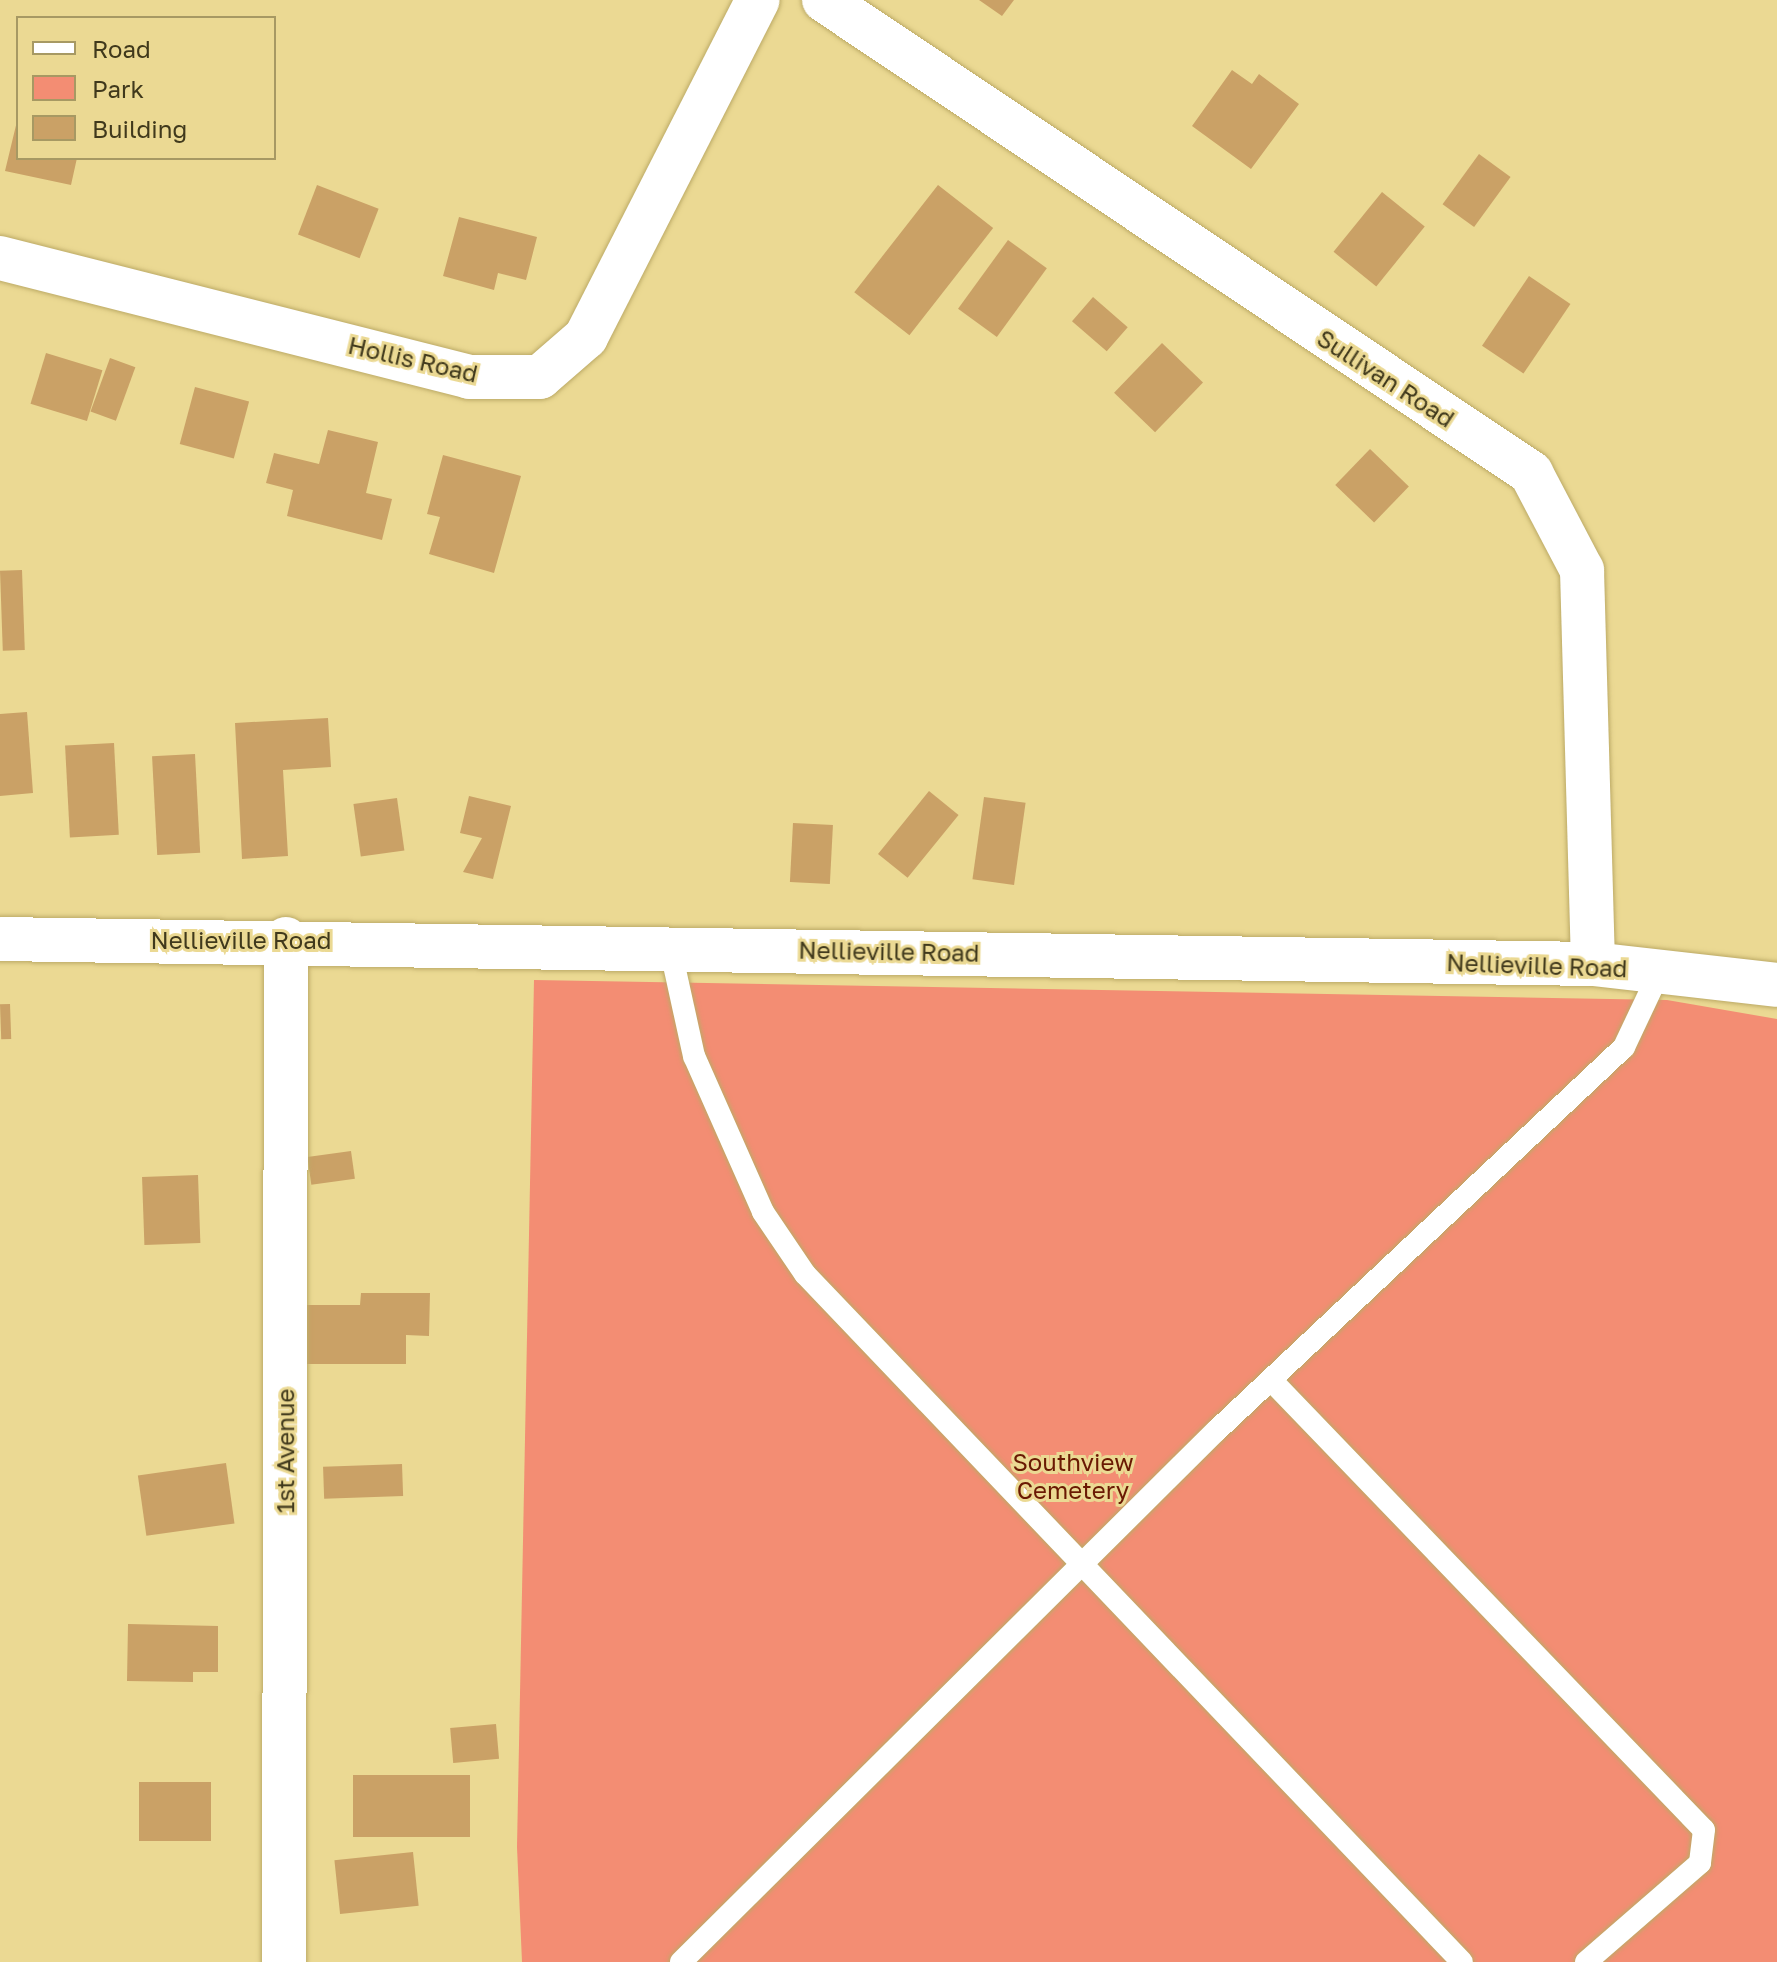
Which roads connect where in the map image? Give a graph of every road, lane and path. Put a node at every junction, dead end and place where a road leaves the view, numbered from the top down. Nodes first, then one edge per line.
1 (758, 0) edge
2 (824, 0) edge
3 (0, 258) edge
4 (0, 939) edge
5 (286, 939) junction
6 (670, 947) junction
7 (1593, 964) junction
8 (1660, 971) junction
9 (1777, 985) edge
10 (1271, 1380) junction
11 (1079, 1567) junction
12 (284, 1962) edge
13 (681, 1962) edge
14 (1462, 1962) edge
15 (1586, 1962) edge

1 - 3 street, Hollis Road
2 - 7 street, Sullivan Road
4 - 5 street, Nellieville Road
5 - 6 street, Nellieville Road
5 - 12 street, 1st Avenue
6 - 7 street, Nellieville Road
6 - 11 lane
7 - 8 street, Nellieville Road
8 - 9 street, Nellieville Road
8 - 10 lane
10 - 11 lane
10 - 15 lane
11 - 13 lane
11 - 14 lane

